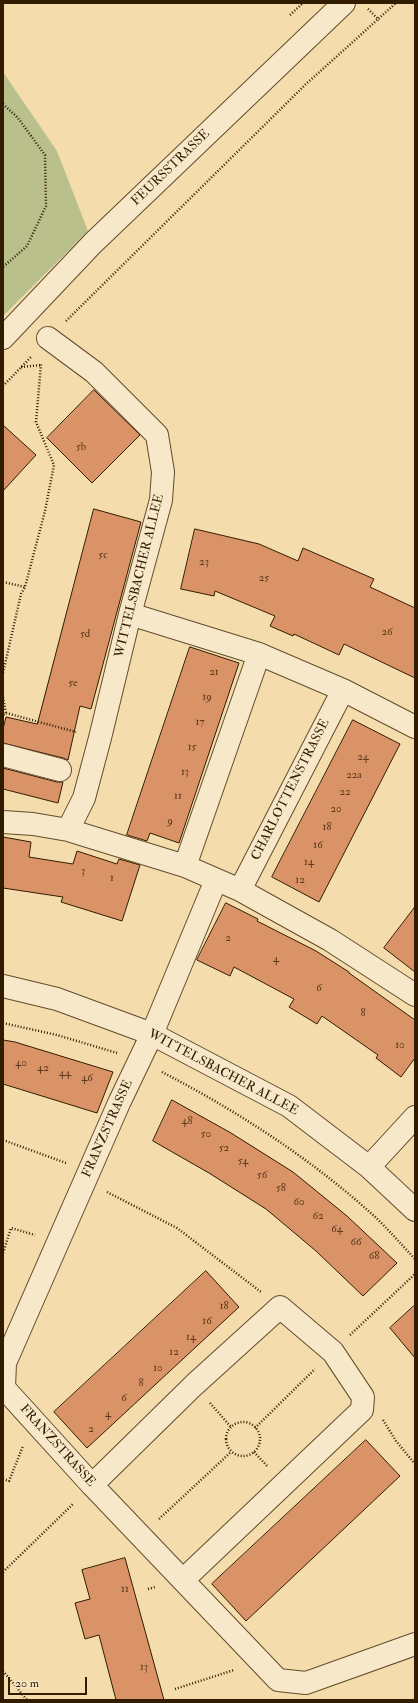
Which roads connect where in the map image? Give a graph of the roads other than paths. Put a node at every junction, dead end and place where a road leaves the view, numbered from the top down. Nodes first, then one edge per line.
1 (344, 3) edge
2 (3, 338) edge
3 (42, 346) road end
4 (130, 614) junction
5 (259, 654) junction
6 (343, 690) junction
7 (415, 728) edge
8 (3, 755) edge
9 (60, 770) dead end
10 (3, 822) edge
11 (68, 830) junction
12 (185, 866) junction
13 (216, 880) junction
14 (240, 890) junction
15 (3, 986) edge
16 (415, 995) edge
17 (152, 1034) junction
18 (415, 1117) edge
19 (369, 1167) junction
20 (415, 1210) edge
21 (92, 1485) junction
22 (183, 1580) junction
23 (415, 1644) edge

1 - 2 street, FEURSSTRASSE
3 - 4 street, WITTELSBACHER ALLEE
4 - 5 street
4 - 11 street, WITTELSBACHER ALLEE
5 - 6 street
5 - 12 street
6 - 7 street
6 - 14 street, CHARLOTTENSTRASSE
8 - 9 street
10 - 11 street
11 - 12 street
12 - 13 street
13 - 14 street
13 - 17 street
14 - 16 street
15 - 17 street, WITTELSBACHER ALLEE
17 - 19 street, WITTELSBACHER ALLEE
17 - 21 street, FRANZSTRASSE
18 - 19 street
19 - 20 street, WITTELSBACHER ALLEE
21 - 22 street, FRANZSTRASSE
21 - 22 street
22 - 23 street, FRANZSTRASSE

